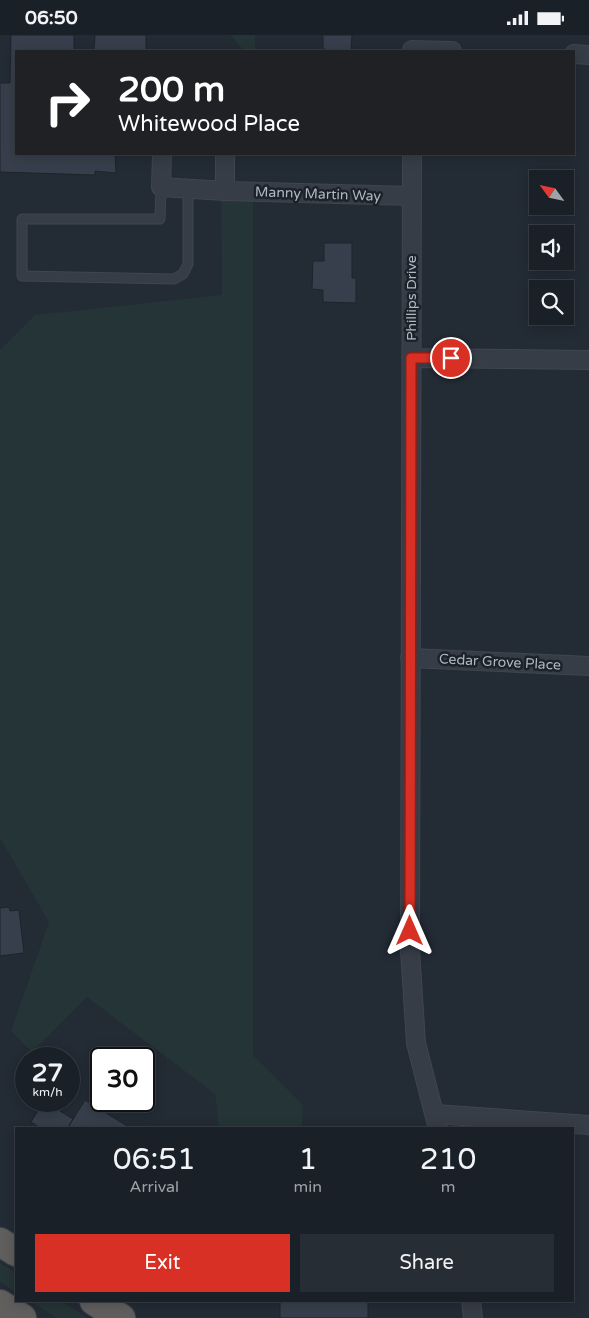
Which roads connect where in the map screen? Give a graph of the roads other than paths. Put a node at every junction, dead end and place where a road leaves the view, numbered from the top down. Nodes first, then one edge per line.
1 (412, 45) edge
2 (445, 50) edge
3 (575, 54) edge
4 (589, 55) edge
5 (162, 155) edge
6 (225, 155) edge
7 (412, 155) edge
8 (161, 187) junction
9 (188, 188) junction
10 (225, 191) junction
11 (412, 196) junction
12 (411, 358) junction
13 (589, 360) edge
14 (410, 658) junction
15 (589, 666) edge
16 (437, 1121) edge
17 (589, 1125) edge
18 (0, 1242) edge
19 (15, 1251) edge
20 (96, 1302) edge
21 (471, 1302) edge
22 (0, 1304) edge
23 (22, 1318) edge
24 (121, 1318) edge
25 (473, 1318) edge

1 - 2 street
3 - 4 street
5 - 8 street
6 - 10 street
7 - 11 street, Phillips Drive
8 - 9 street, Manny Martin Way
8 - 9 lane
9 - 10 street, Manny Martin Way
10 - 11 street, Manny Martin Way
11 - 12 street, Phillips Drive
12 - 13 street
12 - 14 street, Phillips Drive
14 - 15 street, Cedar Grove Place
14 - 16 street, Phillips Drive
16 - 17 street
18 - 19 highway
20 - 24 highway
21 - 25 street
22 - 23 highway

